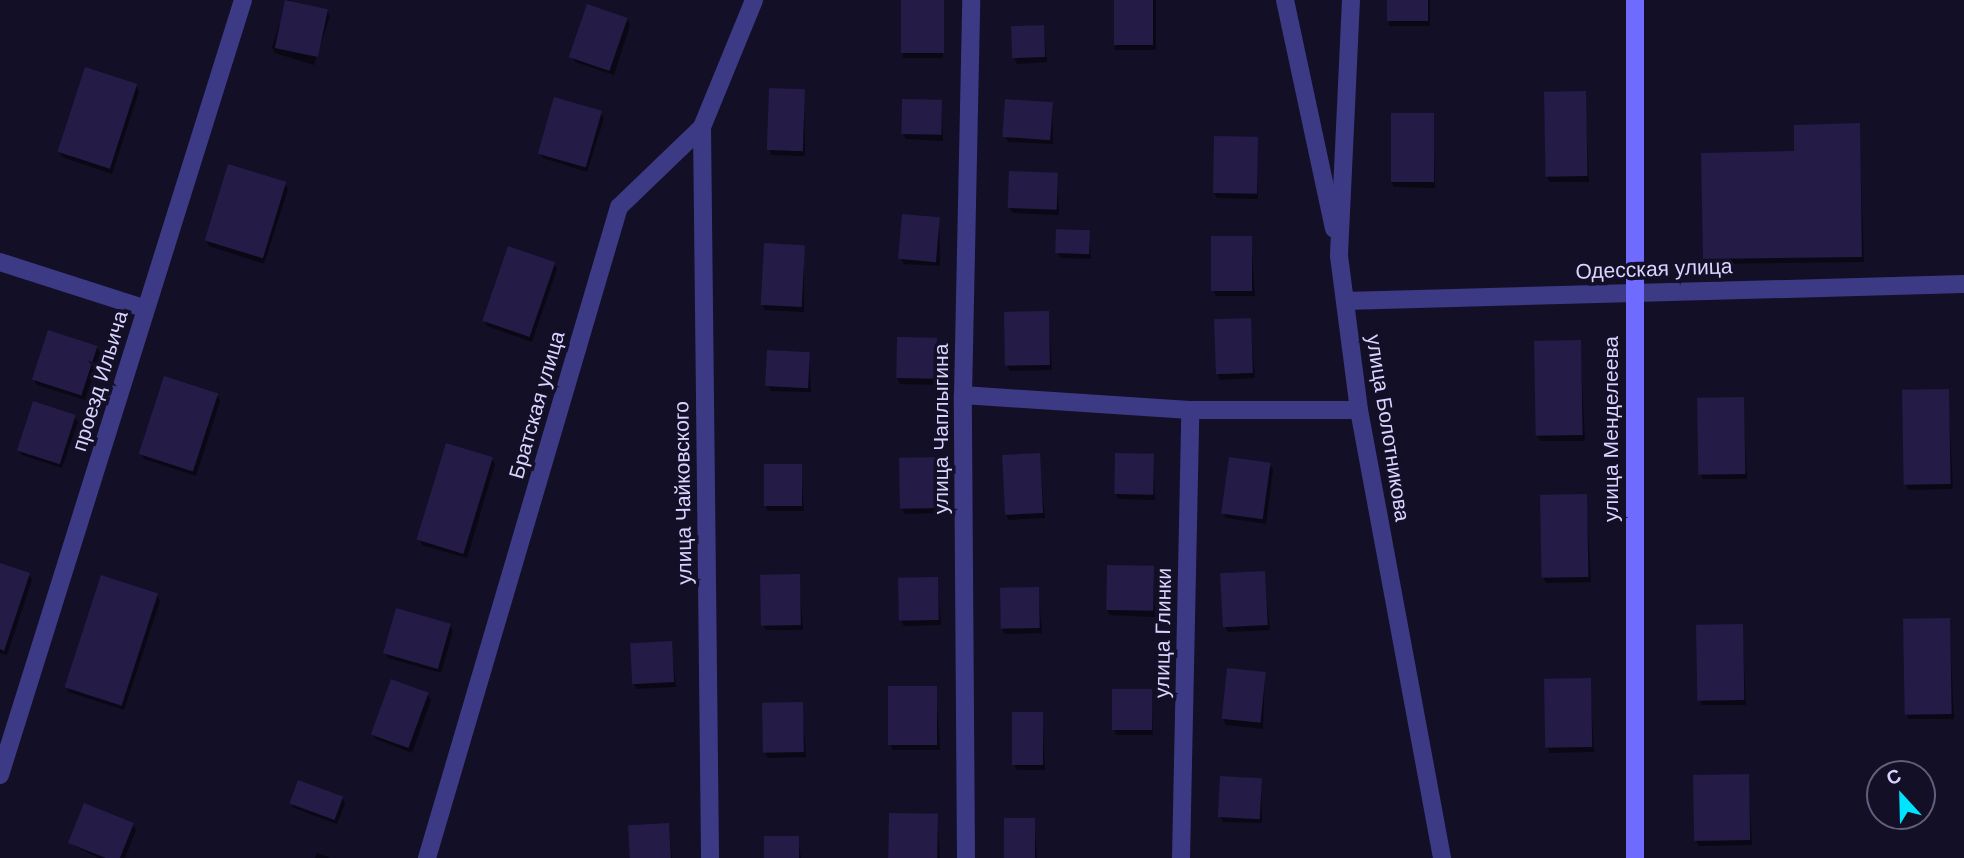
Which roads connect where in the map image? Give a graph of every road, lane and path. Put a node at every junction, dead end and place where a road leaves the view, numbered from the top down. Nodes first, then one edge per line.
1 (243, 0) edge
2 (754, 0) edge
3 (971, 0) edge
4 (1285, 0) edge
5 (1351, 0) edge
6 (1635, 0) edge
7 (702, 127) junction
8 (1339, 256) junction
9 (0, 262) edge
10 (1964, 284) edge
11 (1634, 292) junction
12 (1345, 301) junction
13 (146, 309) junction
14 (963, 396) junction
15 (1190, 410) junction
16 (1360, 410) junction
17 (0, 775) edge
18 (427, 858) edge
19 (710, 858) edge
20 (966, 858) edge
21 (1181, 858) edge
22 (1443, 858) edge
23 (1635, 858) edge

1 - 13 street, проезд Ильича
2 - 7 street, Братская улица
3 - 14 street, улица Чаплыгина
4 - 8 street
5 - 8 street, улица Болотникова
6 - 11 street, улица Менделеева
7 - 18 street, Братская улица
7 - 19 street, улица Чайковского
8 - 12 street, улица Болотникова
9 - 13 street
10 - 11 street, Одесская улица
11 - 12 street, Одесская улица
11 - 23 street, улица Менделеева
12 - 16 street, улица Болотникова
13 - 17 street, проезд Ильича
14 - 15 street
14 - 20 street, улица Чаплыгина
15 - 16 street
15 - 21 street, улица Глинки
16 - 22 street, улица Болотникова

